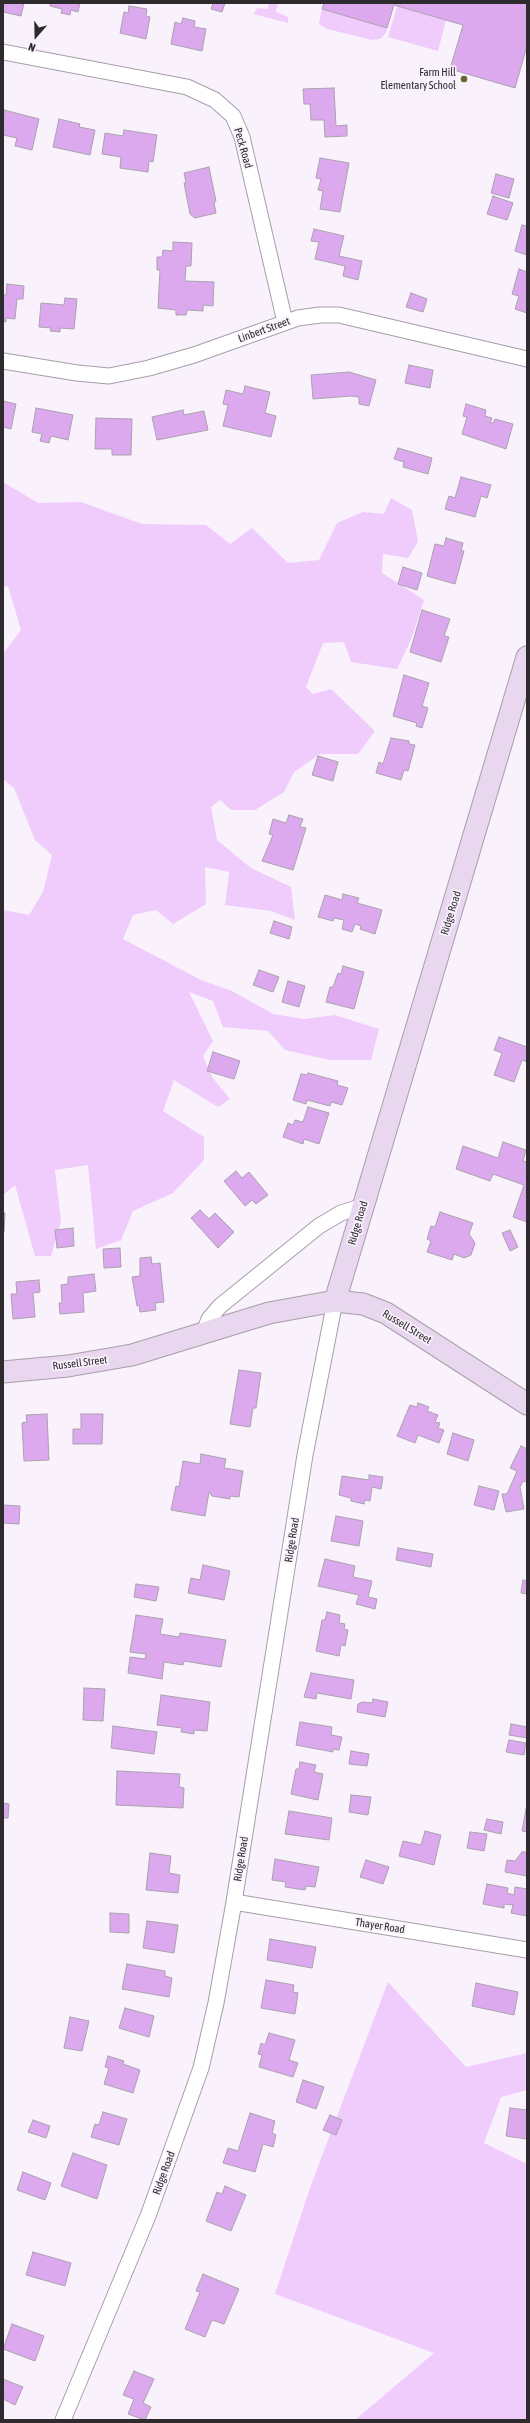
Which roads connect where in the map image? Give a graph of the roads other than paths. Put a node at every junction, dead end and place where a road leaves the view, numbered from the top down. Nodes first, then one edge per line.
1 (3, 52) edge
2 (285, 322) junction
3 (527, 359) edge
4 (3, 361) edge
5 (527, 657) edge
6 (363, 1206) junction
7 (335, 1301) junction
8 (202, 1335) junction
9 (3, 1372) edge
10 (527, 1404) edge
11 (234, 1902) junction
12 (527, 1950) edge
13 (63, 2420) edge

1 - 2 street, Peck Road
2 - 3 street, Linbert Street
2 - 4 street, Linbert Street
5 - 6 main road, Ridge Road
6 - 7 main road, Ridge Road
6 - 8 street
7 - 8 main road, Russell Street
7 - 10 main road, Russell Street
7 - 11 street, Ridge Road
8 - 9 main road, Russell Street
11 - 12 street, Thayer Road
11 - 13 street, Ridge Road

